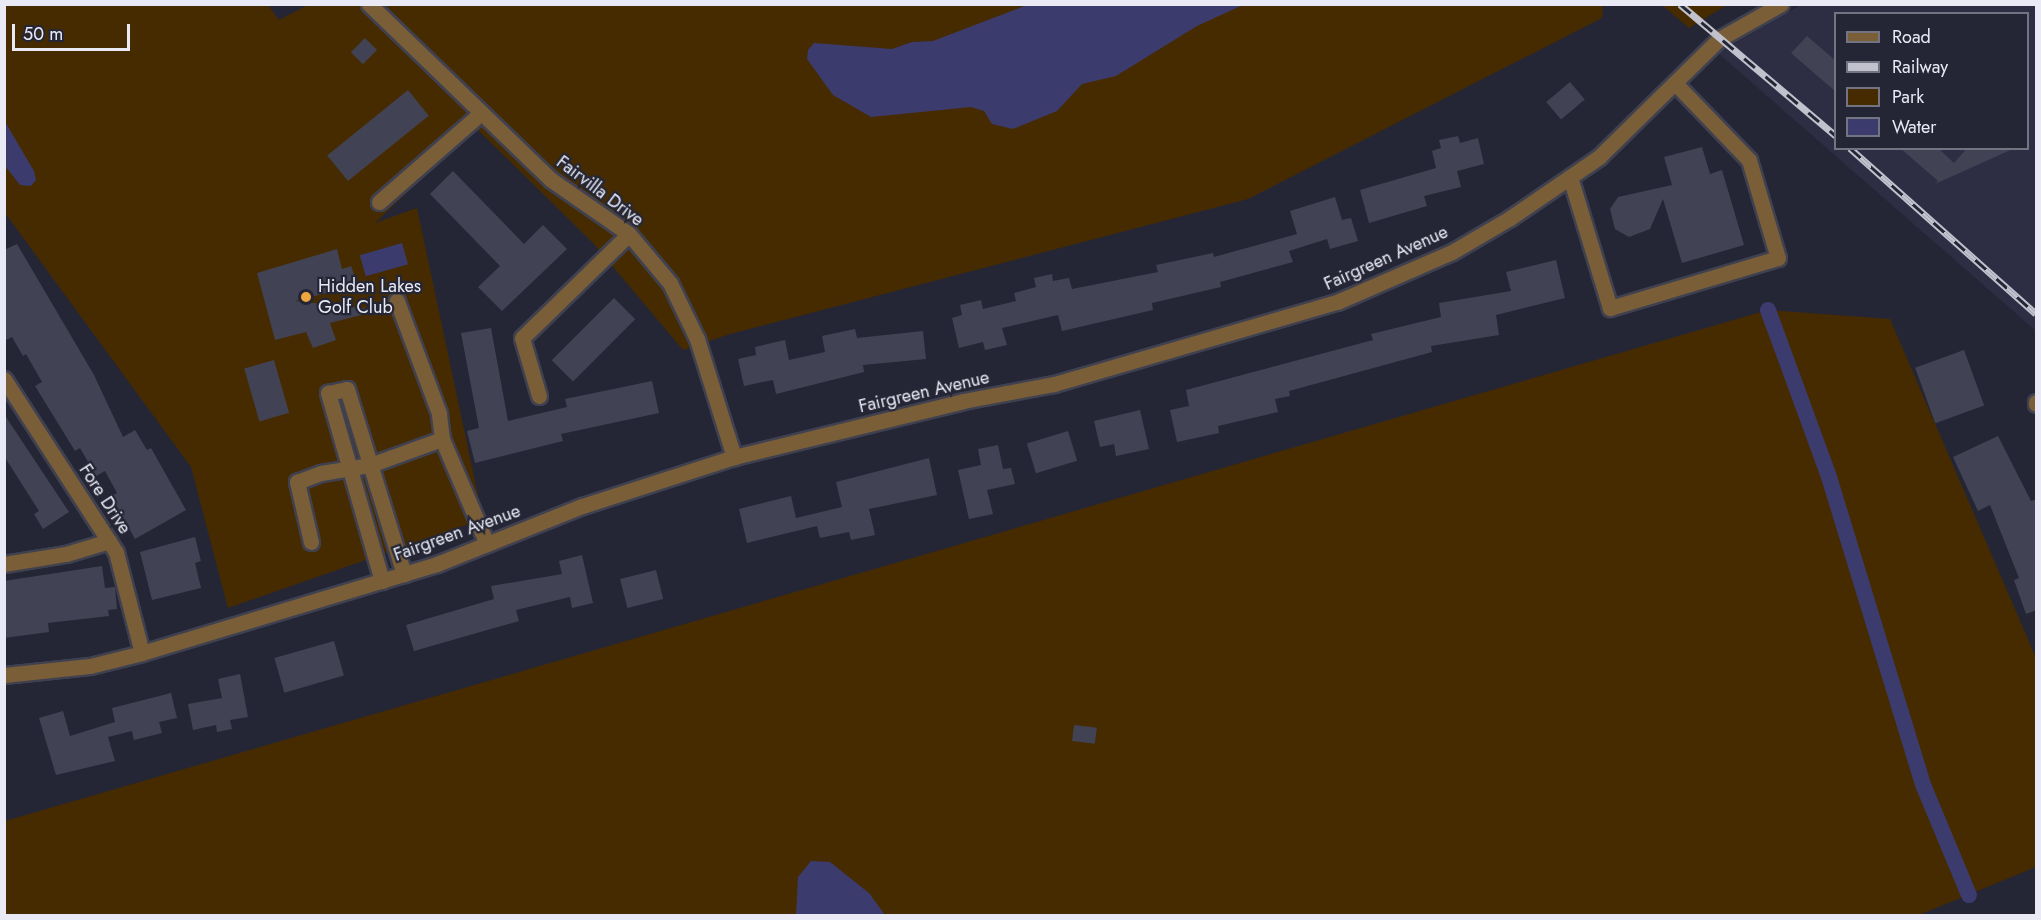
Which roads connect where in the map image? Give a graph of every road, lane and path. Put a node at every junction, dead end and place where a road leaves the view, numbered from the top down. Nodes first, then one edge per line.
1 (369, 4) edge
2 (1781, 4) edge
3 (1675, 83) junction
4 (480, 114) junction
5 (1570, 177) junction
6 (379, 202) dead end
7 (629, 234) junction
8 (397, 301) dead end
9 (4, 378) edge
10 (539, 396) dead end
11 (442, 439) junction
12 (734, 457) junction
13 (370, 465) junction
14 (350, 470) junction
15 (109, 541) junction
16 (311, 542) dead end
17 (487, 544) junction
18 (4, 564) edge
19 (404, 574) junction
20 (382, 581) junction
21 (141, 653) junction
22 (4, 675) edge

1 - 4 street, Fairvilla Drive
2 - 3 street, Fairgreen Avenue
3 - 5 street, Fairgreen Avenue
3 - 5 street
4 - 6 street
4 - 7 street, Fairvilla Drive
5 - 12 street, Fairgreen Avenue
7 - 10 street
7 - 12 street, Fairvilla Drive
8 - 11 street
9 - 15 street, Fore Drive
11 - 13 street
11 - 17 street
12 - 17 street, Fairgreen Avenue
13 - 14 street
13 - 14 street
13 - 19 street
14 - 16 street
14 - 20 street
15 - 18 street
15 - 21 street, Fore Drive
17 - 19 street, Fairgreen Avenue
19 - 20 street, Fairgreen Avenue
20 - 21 street, Fairgreen Avenue
21 - 22 street, Fairgreen Avenue

